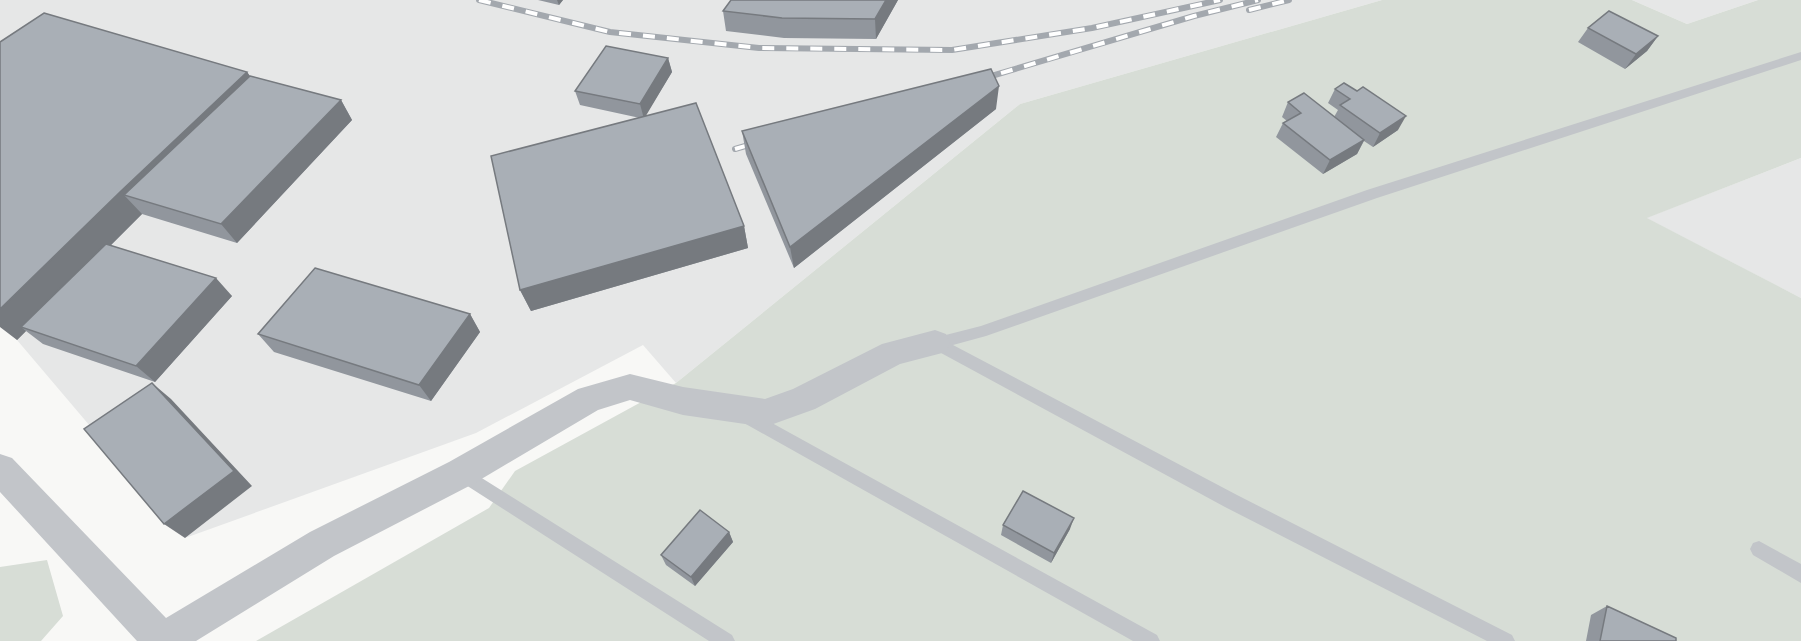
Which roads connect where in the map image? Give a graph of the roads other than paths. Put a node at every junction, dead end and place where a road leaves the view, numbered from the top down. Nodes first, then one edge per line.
1 (1801, 56) edge
2 (935, 343) junction
3 (731, 408) junction
4 (0, 469) edge
5 (461, 472) junction
6 (1759, 549) dead end
7 (1801, 574) edge
8 (162, 641) edge
9 (726, 641) edge
10 (1151, 641) edge
11 (1506, 641) edge

1 - 2 lane
2 - 3 street
2 - 11 lane
3 - 5 street
3 - 10 lane
4 - 8 street
5 - 8 street
5 - 9 lane
6 - 7 lane

